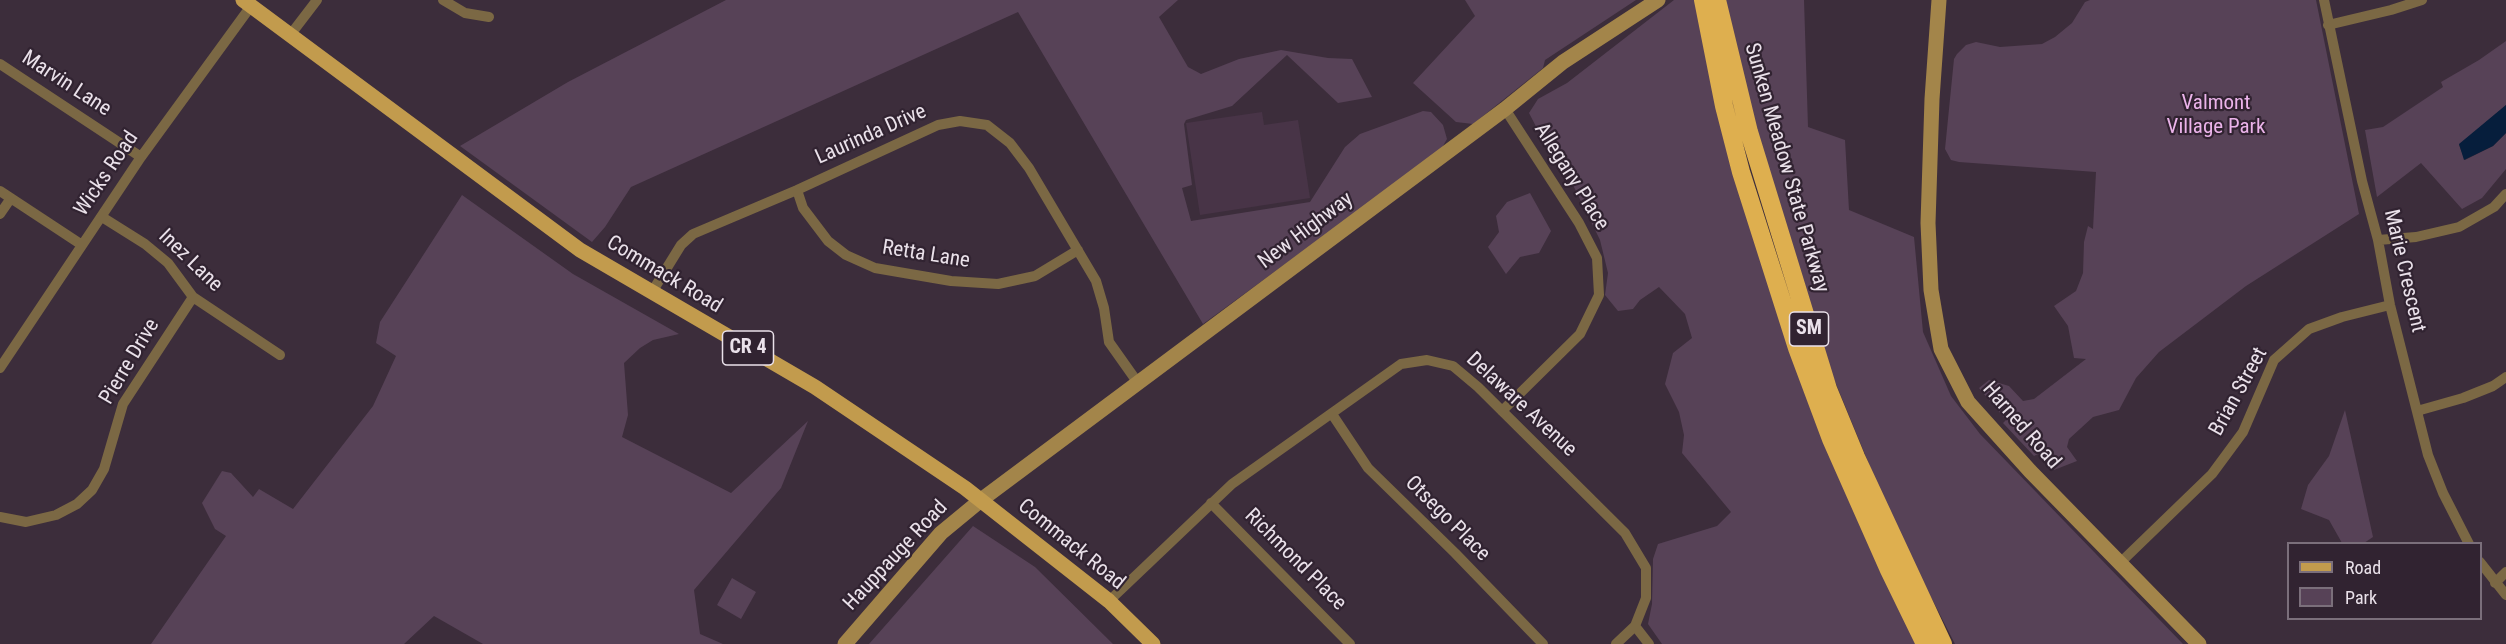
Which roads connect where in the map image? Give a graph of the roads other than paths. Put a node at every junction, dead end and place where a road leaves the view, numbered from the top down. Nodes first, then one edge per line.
1 (317, 0) edge
2 (443, 0) edge
3 (1658, 0) edge
4 (1703, 0) edge
5 (1717, 0) edge
6 (1939, 0) edge
7 (2324, 0) edge
8 (2422, 0) edge
9 (247, 3) edge
10 (489, 17) dead end
11 (2328, 25) junction
12 (291, 34) junction
13 (0, 64) edge
14 (1505, 109) junction
15 (141, 157) junction
16 (797, 190) junction
17 (0, 191) edge
18 (2506, 194) edge
19 (11, 198) junction
20 (0, 214) edge
21 (102, 217) junction
22 (2378, 240) junction
23 (82, 245) junction
24 (1078, 250) junction
25 (652, 292) junction
26 (193, 297) junction
27 (2390, 305) junction
28 (280, 355) dead end
29 (0, 368) edge
30 (2506, 377) edge
31 (1138, 383) junction
32 (1502, 411) junction
33 (2417, 411) junction
34 (1332, 414) junction
35 (981, 500) junction
36 (1211, 503) junction
37 (0, 517) edge
38 (2468, 542) edge
39 (2121, 562) junction
40 (2482, 564) edge
41 (2506, 572) edge
42 (2495, 583) junction
43 (2506, 595) edge
44 (1109, 601) junction
45 (1635, 626) junction
46 (845, 644) edge
47 (1153, 644) edge
48 (1350, 644) edge
49 (1543, 644) edge
50 (1616, 644) edge
51 (1649, 644) edge
52 (1925, 644) edge
53 (1943, 644) edge
54 (2199, 644) edge

1 - 12 street
2 - 10 street
3 - 14 street, New Highway
4 - 52 highway, Sunken Meadow State Parkway / SM
5 - 53 highway, Sunken Meadow State Parkway / SM
6 - 39 street, Harned Road
7 - 11 street, Marie Crescent
8 - 11 street
9 - 12 main road, Commack Road / CR 4
9 - 15 street, Wicks Road
11 - 22 street, Marie Crescent
12 - 25 main road, Commack Road / CR 4
13 - 15 street, Marvin Lane
14 - 31 street, New Highway
14 - 32 street, Allegany Place
15 - 21 street, Wicks Road
16 - 24 street, Retta Lane
16 - 24 street, Laurinda Drive
16 - 25 street, Laurinda Drive
17 - 19 street
18 - 22 street
19 - 20 street
19 - 23 street
21 - 23 street, Wicks Road
21 - 26 street, Inez Lane
22 - 27 street, Marie Crescent
23 - 29 street, Wicks Road
24 - 31 street, Laurinda Drive
25 - 35 main road, Commack Road / CR 4
26 - 28 street, Inez Lane
26 - 37 street, Pierre Drive
27 - 33 street, Marie Crescent
27 - 39 street, Brian Street
30 - 33 street
31 - 35 street, New Highway
32 - 34 street, Delaware Avenue
32 - 45 street, Delaware Avenue
33 - 38 street, Marie Crescent
34 - 36 street, Delaware Avenue
34 - 49 street, Otsego Place
35 - 44 main road, Commack Road / CR 4
35 - 46 street, Hauppauge Road
36 - 44 street, Delaware Avenue
36 - 48 street, Richmond Place
39 - 54 street, Harned Road
40 - 42 street
41 - 42 street
42 - 43 street
44 - 47 main road, Commack Road / CR 4
45 - 50 street, Delaware Avenue
45 - 51 street

